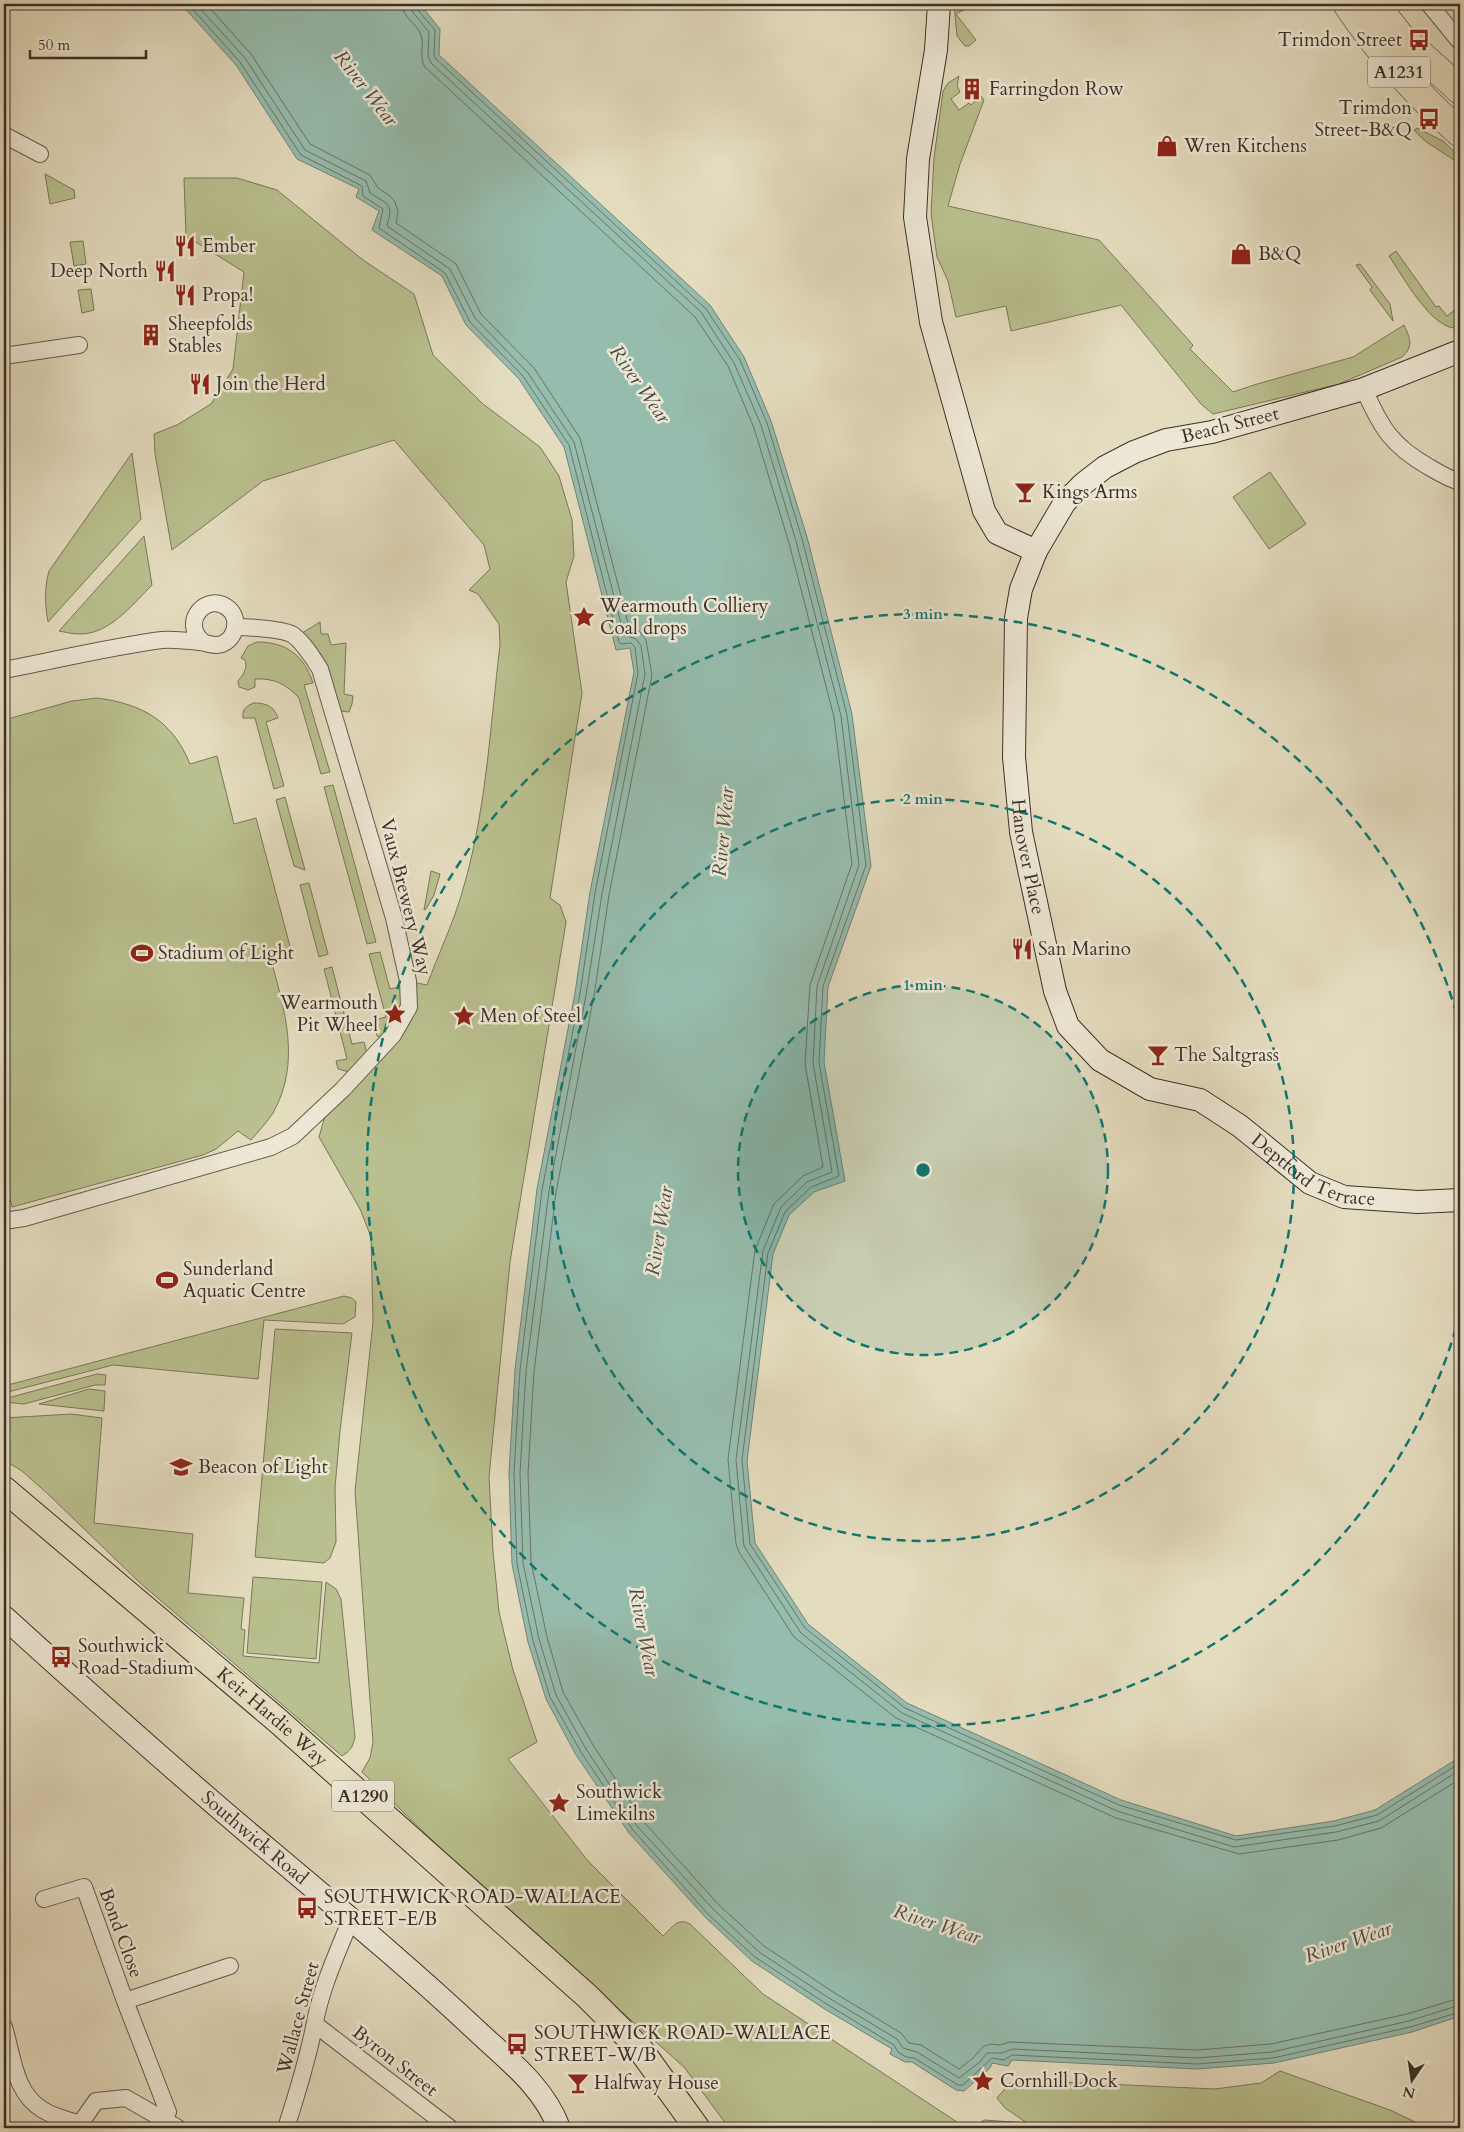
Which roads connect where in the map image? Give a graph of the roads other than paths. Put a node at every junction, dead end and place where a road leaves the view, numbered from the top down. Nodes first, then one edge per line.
1 (939, 4) edge
2 (1346, 4) edge
3 (1375, 4) edge
4 (1429, 4) edge
5 (1460, 42) edge
6 (1457, 92) edge
7 (1460, 133) edge
8 (4, 135) edge
9 (40, 154) dead end
10 (79, 345) dead end
11 (1460, 351) edge
12 (4, 356) edge
13 (1364, 389) junction
14 (1460, 482) edge
15 (1036, 551) junction
16 (194, 622) junction
17 (236, 627) junction
18 (164, 640) junction
19 (203, 642) junction
20 (4, 670) edge
21 (1181, 1096) joint
22 (1460, 1200) edge
23 (4, 1221) edge
24 (4, 1489) edge
25 (4, 1617) edge
26 (44, 1899) dead end
27 (351, 1919) junction
28 (230, 1966) dead end
29 (125, 2002) junction
30 (316, 2025) junction
31 (5, 2034) edge
32 (171, 2124) edge
33 (81, 2126) edge
34 (286, 2128) edge
35 (450, 2128) edge
36 (559, 2128) edge
37 (697, 2128) edge

1 - 15 street
2 - 7 highway, A1231
3 - 6 highway, A1231
4 - 5 street
8 - 9 street
10 - 12 street
11 - 13 street, Beach Street
13 - 14 street
13 - 15 street, Beach Street
15 - 21 street, Hanover Place
16 - 17 street
16 - 18 street
16 - 19 street
17 - 19 street
17 - 23 street, Vaux Brewery Way
18 - 19 street
18 - 20 street
21 - 22 street, Deptford Terrace
24 - 37 main road, Keir Hardie Way / A1290
25 - 27 street, Southwick Road
26 - 29 street, Bond Close
27 - 30 street, Wallace Street
27 - 36 street, Southwick Road
28 - 29 street, Bond Close
29 - 32 street, Bond Close
30 - 34 street, Wallace Street
30 - 35 street, Byron Street
31 - 33 street
32 - 33 street

